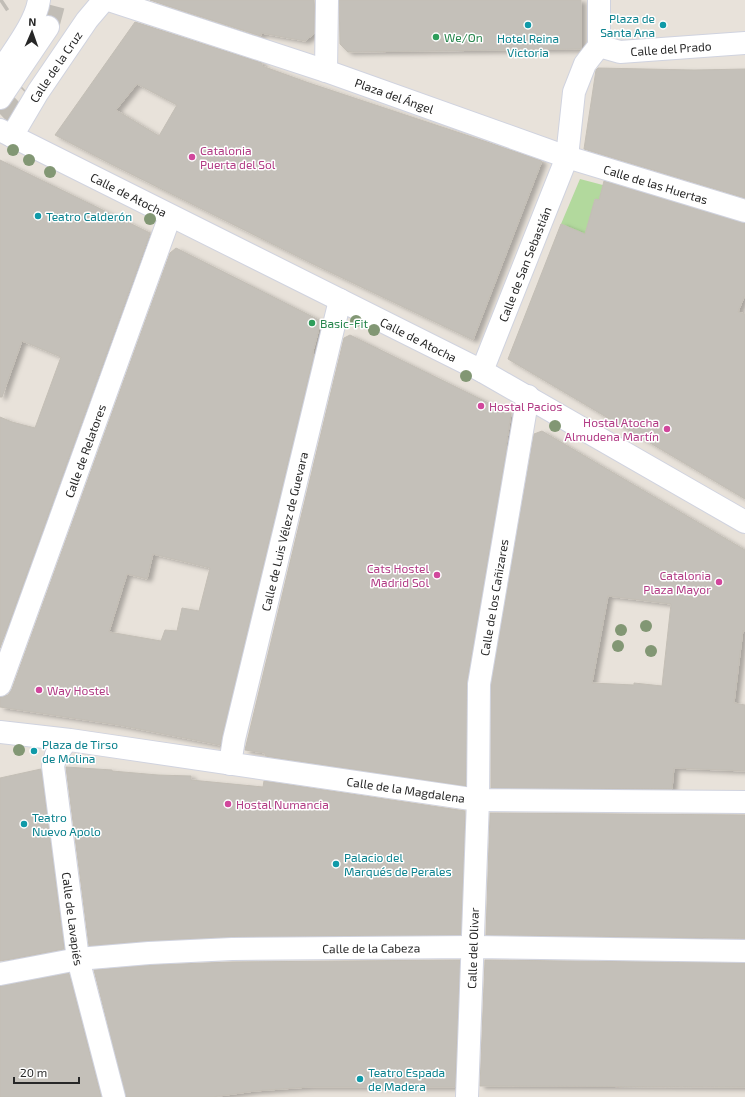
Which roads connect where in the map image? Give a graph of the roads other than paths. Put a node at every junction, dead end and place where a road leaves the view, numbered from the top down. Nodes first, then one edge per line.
1 (39, 0) edge
2 (103, 0) edge
3 (109, 0) edge
4 (327, 0) edge
5 (599, 0) edge
6 (48, 27) tunnel mouth
7 (745, 43) edge
8 (599, 46) junction
9 (326, 71) junction
10 (0, 73) edge
11 (25, 90) tunnel mouth
12 (0, 98) edge
13 (6, 133) edge
14 (567, 157) junction
15 (745, 211) edge
16 (170, 216) junction
17 (340, 300) junction
18 (482, 371) junction
19 (528, 396) junction
20 (745, 522) edge
21 (0, 685) edge
22 (0, 732) edge
23 (69, 740) junction
24 (230, 764) junction
25 (478, 800) junction
26 (745, 802) edge
27 (473, 947) junction
28 (745, 951) edge
29 (78, 960) junction
30 (0, 974) edge
31 (114, 1097) edge
32 (467, 1097) edge

1 - 10 street
2 - 11 street
2 - 13 street, Calle de la Cruz
3 - 9 street, Plaza del Ángel
4 - 9 street
5 - 8 street
6 - 12 street
7 - 8 street, Calle del Prado
8 - 14 street
9 - 14 street, Plaza del Ángel
13 - 16 street, Calle de Atocha
14 - 15 street, Calle de las Huertas
14 - 18 street, Calle de San Sebastián
16 - 17 street, Calle de Atocha
16 - 21 street, Calle de Relatores
17 - 18 street, Calle de Atocha
17 - 24 street, Calle de Luis Vélez de Guevara
18 - 19 street, Calle de Atocha
19 - 20 street, Calle de Atocha
19 - 25 street, Calle de los Cañizares
22 - 23 street
23 - 24 street, Calle de la Magdalena
23 - 29 street, Calle de Lavapiés
24 - 25 street, Calle de la Magdalena
25 - 26 street, Calle de la Magdalena
25 - 27 street, Calle del Olivar
27 - 28 street, Calle de la Cabeza
27 - 29 street, Calle de la Cabeza
27 - 32 street, Calle del Olivar
29 - 30 street, Calle de la Cabeza
29 - 31 street, Calle de Lavapiés

